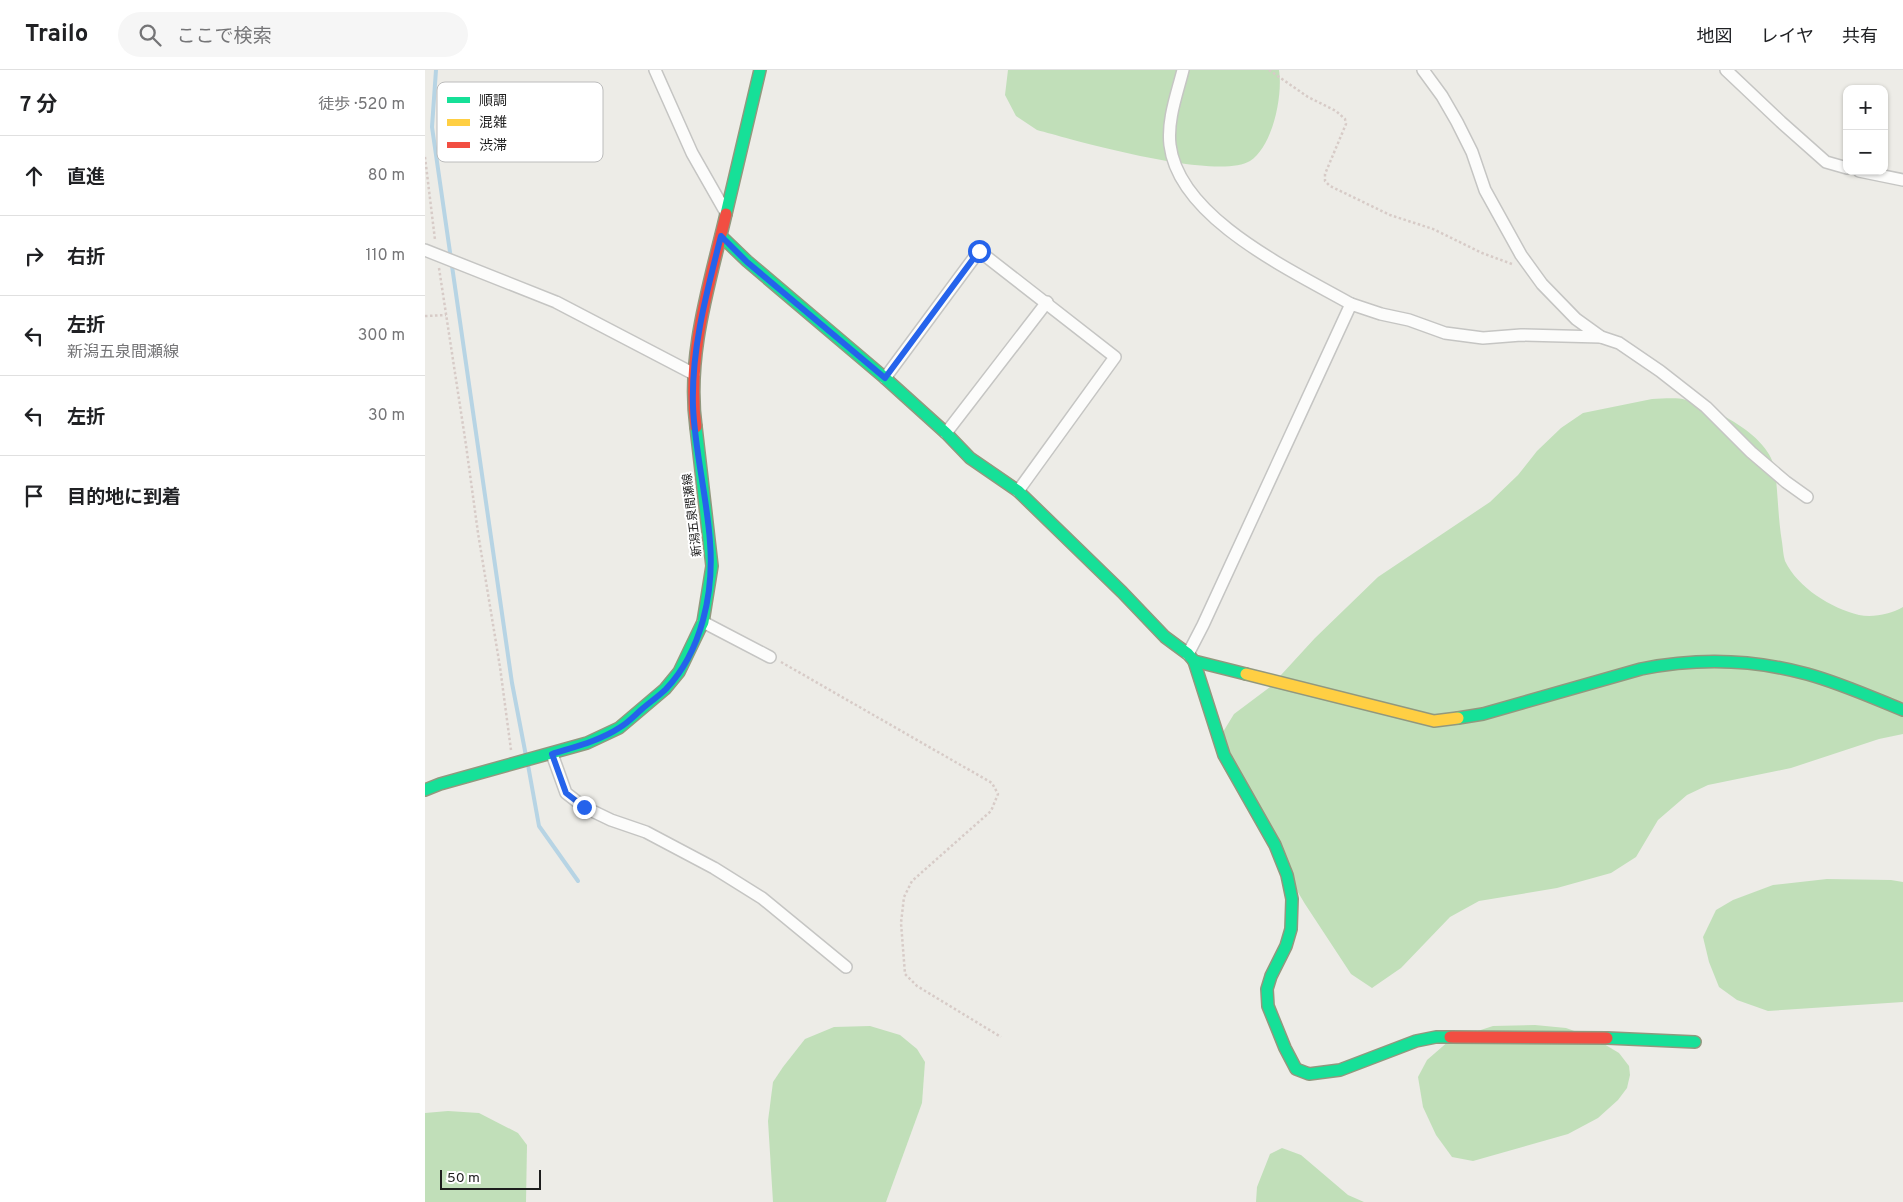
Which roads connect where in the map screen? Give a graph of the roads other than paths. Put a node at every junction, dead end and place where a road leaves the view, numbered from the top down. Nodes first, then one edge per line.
1 (655, 70) edge
2 (760, 70) edge
3 (1183, 70) edge
4 (1423, 70) edge
5 (1726, 70) edge
6 (1843, 167) edge
7 (1879, 175) edge
8 (1903, 180) edge
9 (725, 211) junction
10 (721, 236) junction
11 (425, 250) edge
12 (1047, 302) junction
13 (1351, 304) junction
14 (1601, 337) junction
15 (694, 374) junction
16 (885, 378) junction
17 (946, 433) junction
18 (1018, 491) junction
19 (1807, 497) dead end
20 (703, 622) junction
21 (770, 657) road end
22 (1191, 658) junction
23 (1903, 710) edge
24 (552, 754) junction
25 (425, 790) edge
26 (846, 967) dead end
27 (1695, 1042) dead end

1 - 9 street
2 - 9 street, 新潟五泉間瀬線
3 - 13 street
4 - 14 street
5 - 6 street
7 - 8 street
9 - 10 street, 新潟五泉間瀬線
10 - 15 street, 新潟五泉間瀬線
10 - 16 street
11 - 15 street
12 - 16 street
12 - 17 street
12 - 18 street
13 - 14 street
13 - 22 street
14 - 19 street
15 - 20 street, 新潟五泉間瀬線
16 - 17 street
17 - 18 street
18 - 22 street
20 - 21 street
20 - 24 street, 新潟五泉間瀬線
22 - 23 street
22 - 27 street
24 - 25 street, 新潟五泉間瀬線
24 - 26 street

